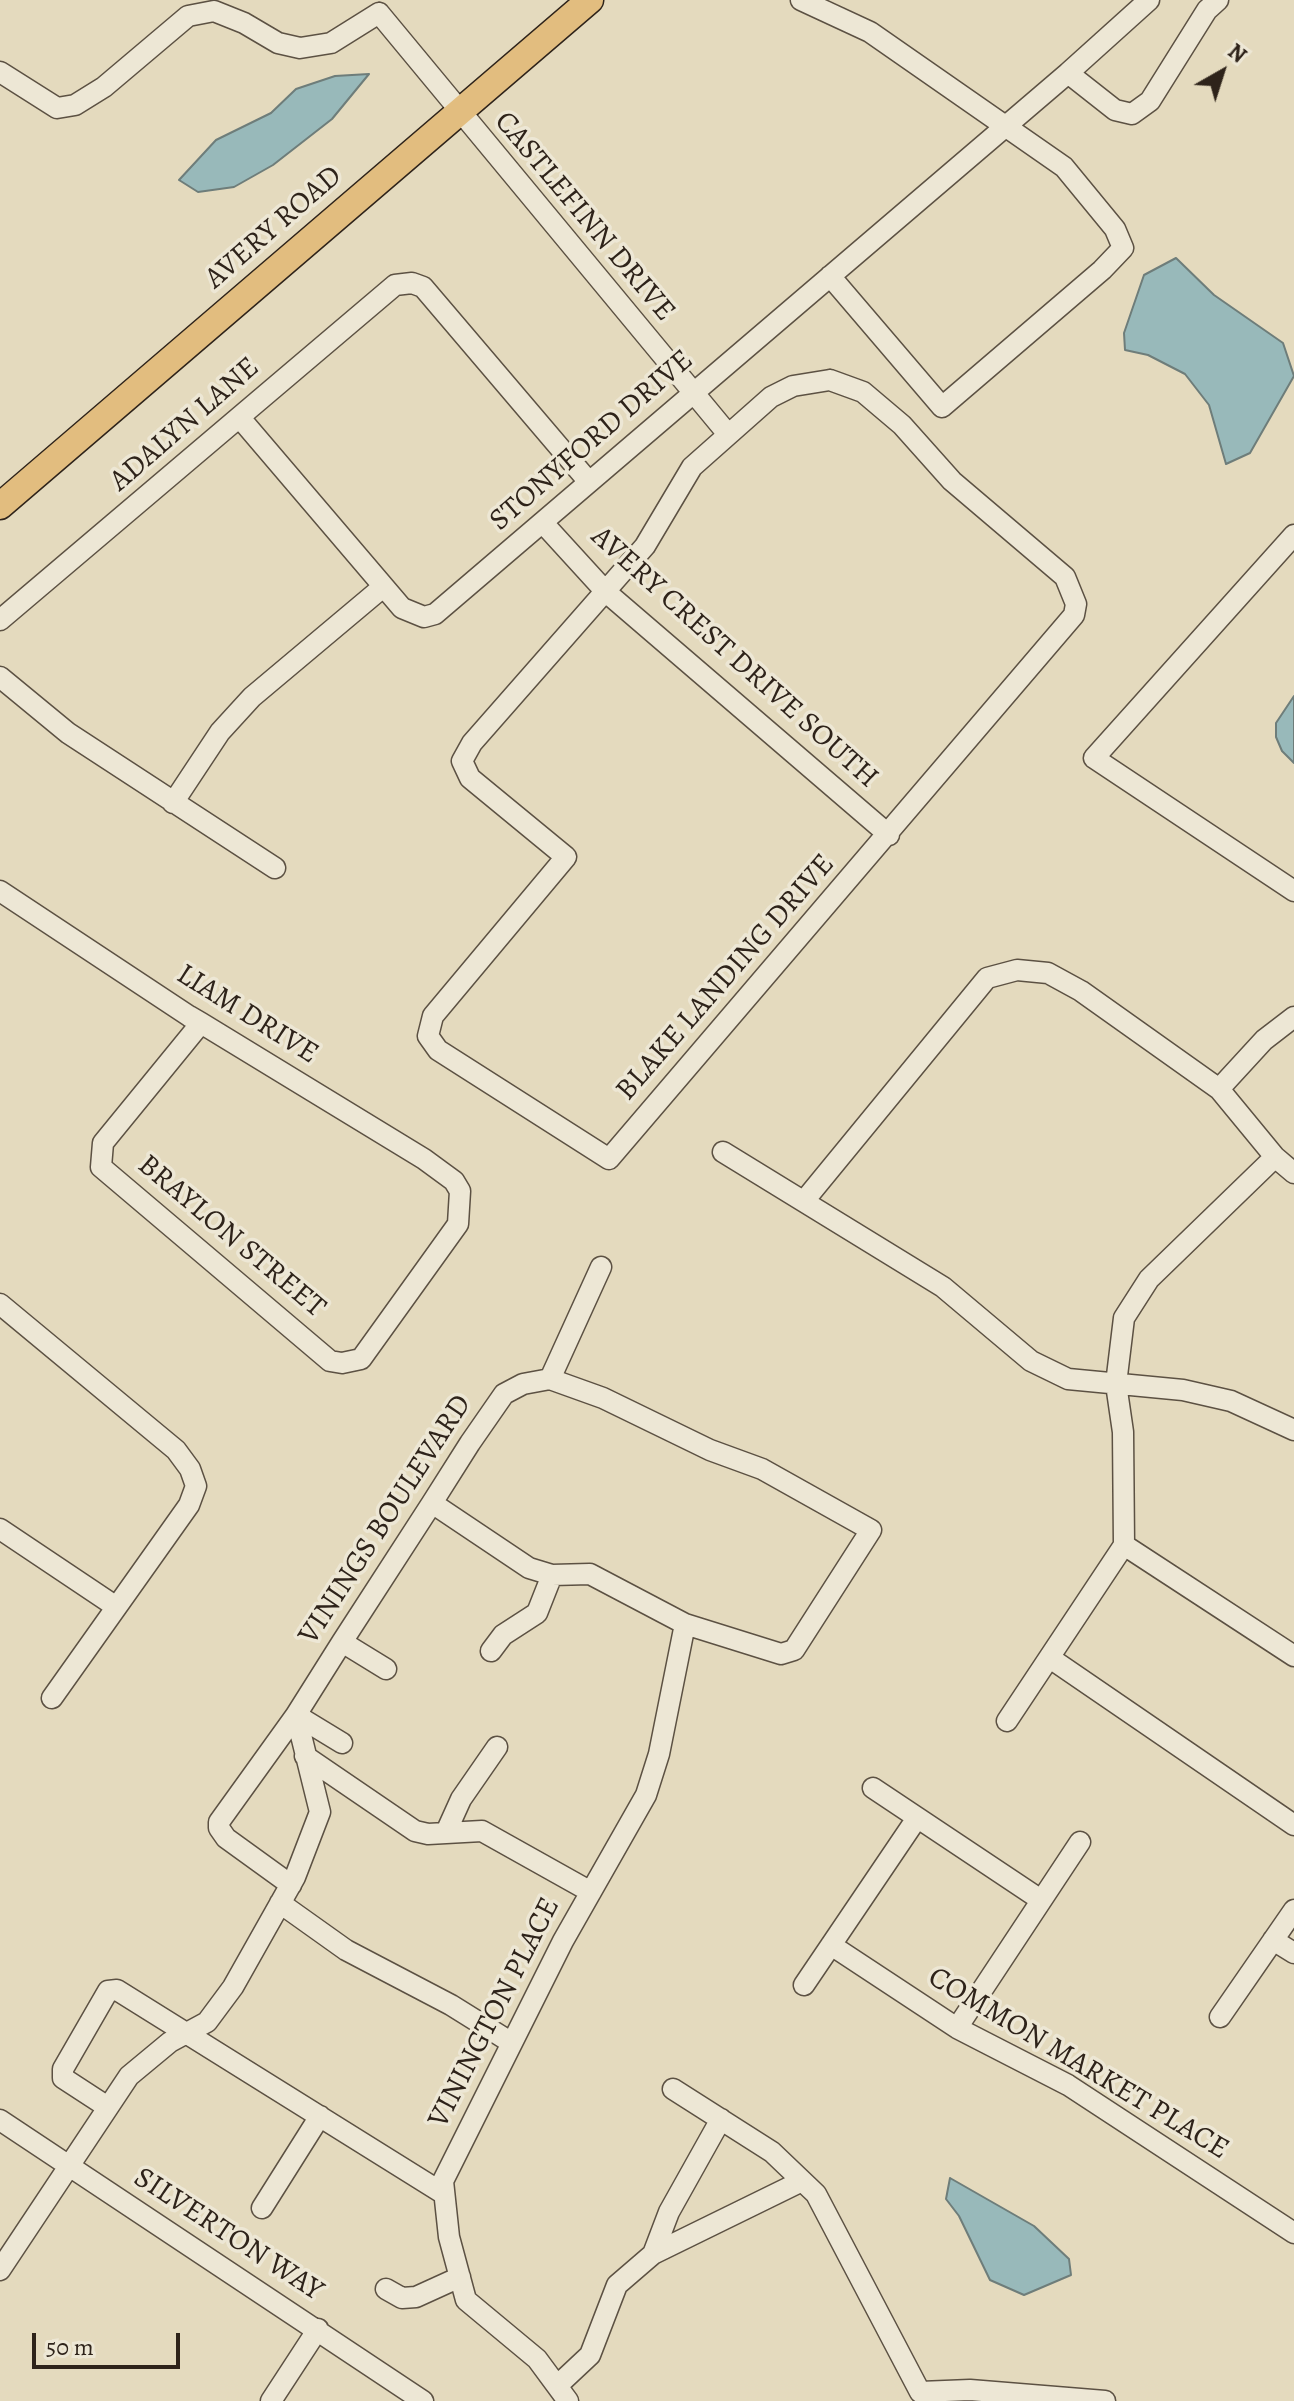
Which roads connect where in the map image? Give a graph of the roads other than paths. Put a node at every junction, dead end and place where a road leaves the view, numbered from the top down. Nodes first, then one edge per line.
1 (590, 0) edge
2 (801, 0) edge
3 (1218, 0) edge
4 (1137, 3) edge
5 (382, 7) edge
6 (0, 72) edge
7 (1068, 73) junction
8 (458, 113) junction
9 (1005, 127) junction
10 (830, 276) junction
11 (692, 393) junction
12 (240, 418) junction
13 (727, 433) junction
14 (589, 482) junction
15 (0, 506) edge
16 (543, 523) junction
17 (1294, 535) edge
18 (383, 587) junction
19 (606, 592) junction
20 (0, 620) edge
21 (0, 677) edge
22 (173, 803) junction
23 (889, 835) junction
24 (275, 868) dead end
25 (0, 891) edge
26 (1294, 891) edge
27 (1294, 1017) edge
28 (201, 1023) junction
29 (1219, 1089) junction
30 (723, 1152) dead end
31 (1275, 1157) junction
32 (1294, 1173) edge
33 (804, 1201) junction
34 (601, 1267) dead end
35 (0, 1304) edge
36 (354, 1361) joint
37 (550, 1379) junction
38 (1116, 1384) junction
39 (1294, 1430) edge
40 (432, 1503) junction
41 (0, 1529) edge
42 (1124, 1545) junction
43 (552, 1575) junction
44 (115, 1606) junction
45 (685, 1624) junction
46 (342, 1642) junction
47 (491, 1651) dead end
48 (1294, 1656) edge
49 (1050, 1658) junction
50 (386, 1669) dead end
51 (52, 1698) dead end
52 (296, 1715) junction
53 (1007, 1721) dead end
54 (342, 1743) dead end
55 (497, 1747) dead end
56 (305, 1756) junction
57 (873, 1788) dead end
58 (917, 1818) junction
59 (1294, 1825) edge
60 (447, 1830) junction
61 (1080, 1842) dead end
62 (591, 1892) junction
63 (286, 1894) junction
64 (1041, 1900) junction
65 (1294, 1910) edge
66 (1273, 1940) junction
67 (831, 1945) junction
68 (1294, 1953) edge
69 (804, 1985) dead end
70 (1220, 2017) dead end
71 (957, 2028) junction
72 (187, 2032) junction
73 (512, 2043) junction
74 (673, 2089) dead end
75 (106, 2106) junction
76 (320, 2116) junction
77 (721, 2119) junction
78 (0, 2120) edge
79 (67, 2168) junction
80 (802, 2181) junction
81 (444, 2194) junction
82 (262, 2208) dead end
83 (1294, 2233) edge
84 (653, 2254) junction
85 (0, 2270) edge
86 (460, 2277) junction
87 (386, 2289) dead end
88 (318, 2329) junction
89 (563, 2393) edge
90 (922, 2396) edge
91 (271, 2401) edge
92 (423, 2401) edge
93 (1105, 2401) edge

1 - 8 main road, AVERY ROAD
2 - 9 street
3 - 7 street
4 - 7 street, STONYFORD DRIVE
5 - 6 street
5 - 8 street, CASTLEFINN DRIVE
7 - 9 street, STONYFORD DRIVE
8 - 11 street, CASTLEFINN DRIVE
8 - 15 main road, AVERY ROAD
9 - 10 street, STONYFORD DRIVE
9 - 10 street
10 - 11 street, STONYFORD DRIVE
11 - 13 street, CASTLEFINN DRIVE
11 - 14 street, STONYFORD DRIVE
12 - 14 street, ADALYN LANE
12 - 18 street, STONYFORD DRIVE
12 - 20 street, ADALYN LANE
13 - 19 street
13 - 23 street, BLAKE LANDING DRIVE
14 - 16 street, STONYFORD DRIVE
16 - 18 street, STONYFORD DRIVE
16 - 19 street, AVERY CREST DRIVE SOUTH
17 - 26 street
18 - 22 street
19 - 23 street, AVERY CREST DRIVE SOUTH
19 - 23 street, BLAKE LANDING DRIVE
21 - 22 street
22 - 24 street
25 - 28 street, LIAM DRIVE
27 - 29 street
28 - 36 street, BRAYLON STREET
28 - 36 street, LIAM DRIVE
29 - 31 street
29 - 33 street
30 - 33 street
31 - 32 street
31 - 38 street
33 - 38 street
34 - 37 street
35 - 44 street
37 - 40 street, VININGS BOULEVARD
37 - 45 street
38 - 39 street
38 - 42 street
40 - 43 street
40 - 46 street, VININGS BOULEVARD
41 - 44 street
42 - 48 street
42 - 49 street
43 - 45 street
43 - 47 street
44 - 51 street
45 - 62 street, VININGTON PLACE
46 - 50 street
46 - 52 street, VININGS BOULEVARD
49 - 53 street
49 - 59 street
52 - 54 street
52 - 56 street
52 - 63 street, VININGS BOULEVARD
55 - 60 street
56 - 60 street
56 - 63 street
57 - 58 street
58 - 64 street
58 - 67 street
60 - 62 street
61 - 64 street
62 - 73 street, VININGTON PLACE
63 - 72 street
63 - 73 street
64 - 71 street
65 - 66 street
66 - 68 street
66 - 70 street
67 - 69 street
67 - 71 street, COMMON MARKET PLACE
71 - 83 street, COMMON MARKET PLACE
72 - 75 street
72 - 75 street
72 - 76 street
73 - 81 street, VININGTON PLACE
74 - 77 street
75 - 79 street
76 - 81 street
76 - 82 street
77 - 80 street
77 - 84 street
78 - 79 street, SILVERTON WAY
79 - 85 street
79 - 88 street, SILVERTON WAY
80 - 84 street
80 - 90 street
81 - 86 street, VININGTON PLACE
84 - 89 street
86 - 87 street
86 - 89 street, VININGTON PLACE
88 - 91 street
88 - 92 street, SILVERTON WAY
90 - 93 street

